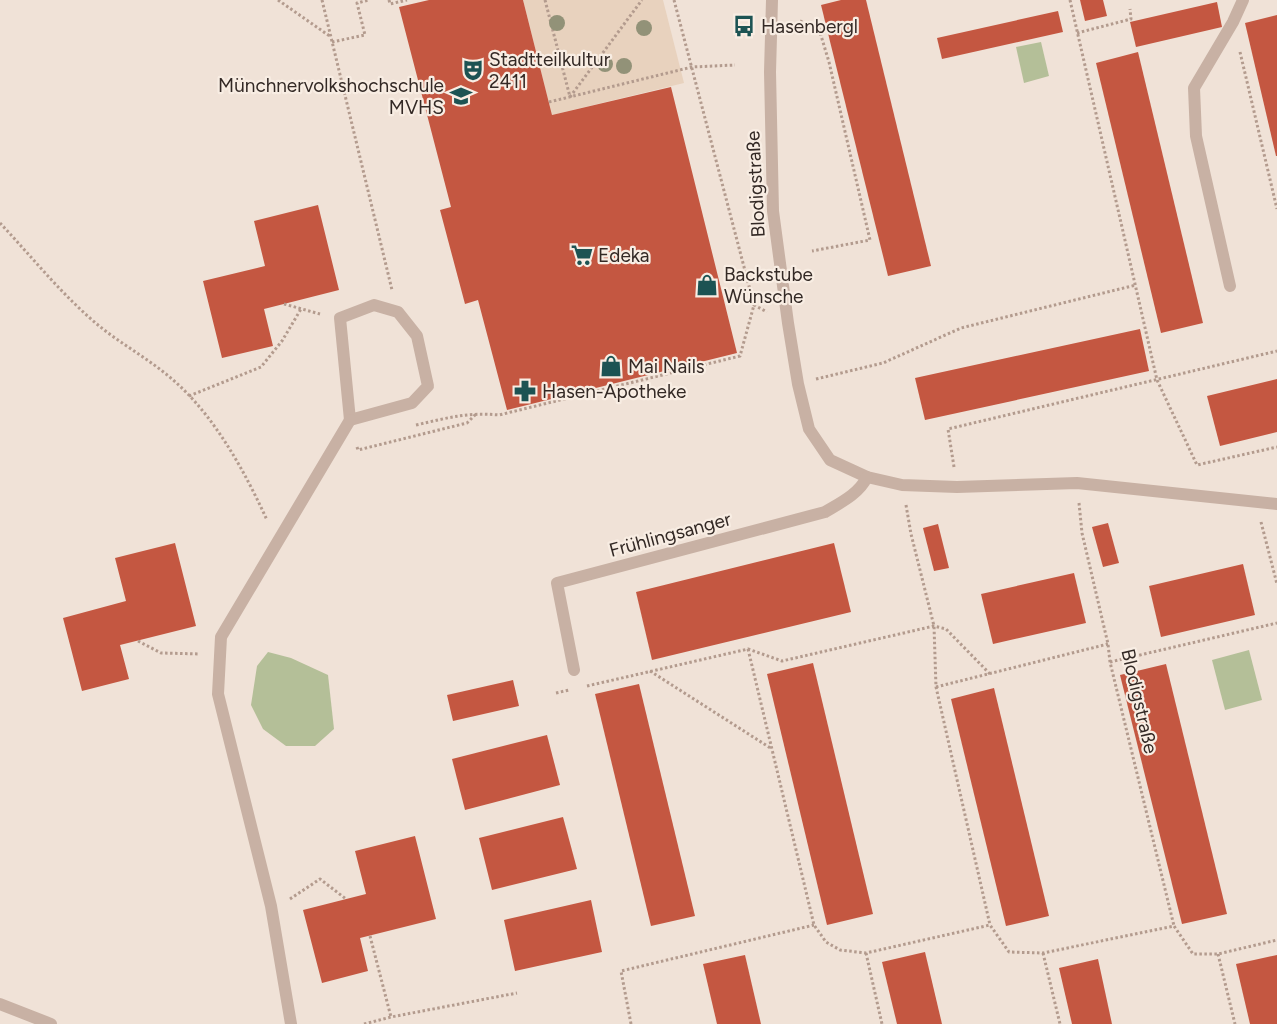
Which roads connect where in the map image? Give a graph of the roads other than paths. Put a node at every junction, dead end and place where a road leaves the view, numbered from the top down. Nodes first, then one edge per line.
1 (772, 0) edge
2 (1243, 0) edge
3 (1230, 286) dead end
4 (350, 420) junction
5 (867, 477) junction
6 (1277, 504) edge
7 (574, 670) dead end
8 (0, 1004) edge
9 (51, 1024) edge
10 (291, 1024) edge

1 - 5 street, Blodigstraße
2 - 3 street
4 - 4 street
4 - 10 street
5 - 6 street, Blodigstraße
5 - 7 street, Frühlingsanger
8 - 9 street

